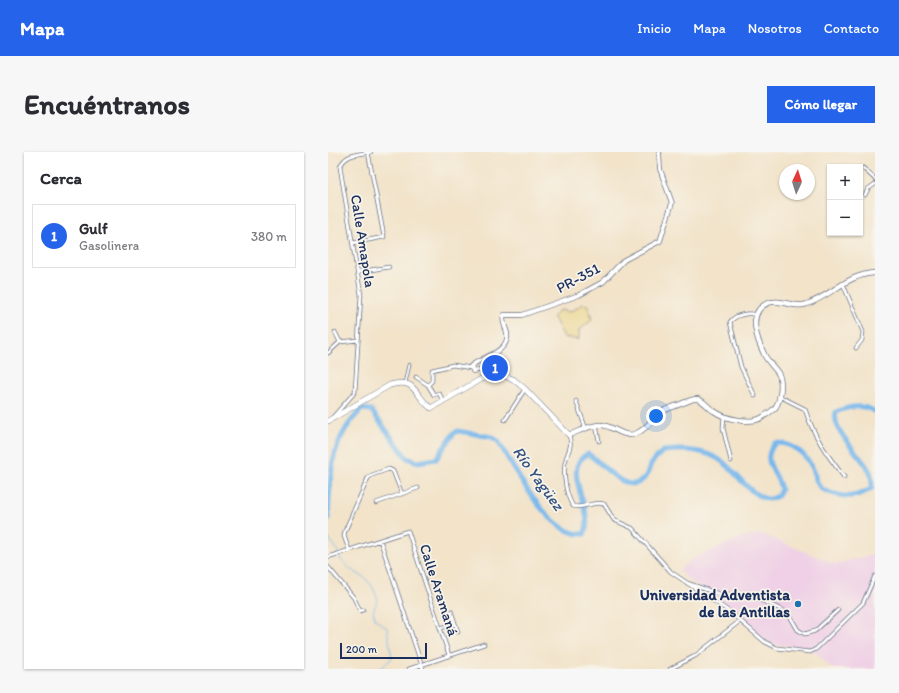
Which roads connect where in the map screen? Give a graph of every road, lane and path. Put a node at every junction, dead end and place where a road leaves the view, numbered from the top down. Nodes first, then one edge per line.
1 (370, 152) edge
2 (659, 152) edge
3 (863, 168) dead end
4 (875, 179) edge
5 (875, 184) edge
6 (865, 195) dead end
7 (353, 243) junction
8 (389, 267) dead end
9 (358, 272) junction
10 (875, 273) edge
11 (843, 283) junction
12 (756, 315) junction
13 (335, 332) dead end
14 (358, 340) junction
15 (340, 342) junction
16 (856, 348) dead end
17 (328, 353) edge
18 (408, 364) dead end
19 (471, 368) junction
20 (491, 374) junction
21 (416, 377) dead end
22 (405, 383) junction
23 (428, 385) junction
24 (525, 389) junction
25 (755, 396) dead end
26 (779, 396) junction
27 (444, 401) junction
28 (576, 401) dead end
29 (724, 416) junction
30 (330, 420) edge
31 (505, 420) dead end
32 (596, 425) junction
33 (586, 429) junction
34 (569, 435) junction
35 (599, 441) dead end
36 (731, 461) dead end
37 (844, 477) dead end
38 (418, 488) dead end
39 (402, 494) junction
40 (376, 502) dead end
41 (380, 540) junction
42 (349, 550) junction
43 (328, 557) edge
44 (388, 564) junction
45 (383, 566) dead end
46 (328, 567) edge
47 (875, 576) edge
48 (686, 583) junction
49 (363, 610) dead end
50 (838, 610) dead end
51 (452, 612) dead end
52 (740, 621) junction
53 (455, 624) junction
54 (440, 628) junction
55 (458, 632) dead end
56 (484, 644) dead end
57 (449, 655) junction
58 (422, 665) junction
59 (410, 669) edge
60 (423, 669) edge
61 (670, 669) edge

1 - 7 street, Calle Amapola
1 - 7 street
2 - 19 street, PR-351 / PR-351
3 - 4 street
5 - 6 street
7 - 9 street, Calle Amapola
8 - 9 street
9 - 14 street, Calle Amapola
10 - 11 main road
11 - 12 main road
11 - 16 street
12 - 25 street
12 - 26 main road
13 - 15 street
14 - 15 street
14 - 30 street, Calle Amapola
15 - 17 street
18 - 22 street
19 - 20 street
19 - 23 street
20 - 24 main road
20 - 27 main road
21 - 23 street
22 - 27 main road
22 - 30 main road
23 - 27 street
24 - 31 street
24 - 34 main road
26 - 29 main road
26 - 37 street
28 - 33 street
29 - 32 main road
29 - 36 street
32 - 33 main road
32 - 35 street
33 - 34 main road
34 - 48 street
38 - 39 street
39 - 40 street
39 - 42 street
41 - 42 street
41 - 44 street
41 - 54 street, Calle Aramaná
42 - 43 street
44 - 45 street
44 - 58 street
46 - 49 street
47 - 52 street
48 - 50 street
48 - 52 street
51 - 53 street
52 - 61 street
53 - 54 street
53 - 55 street
54 - 57 street, Calle Aramaná
56 - 57 street
57 - 58 street
58 - 59 street
58 - 60 street

